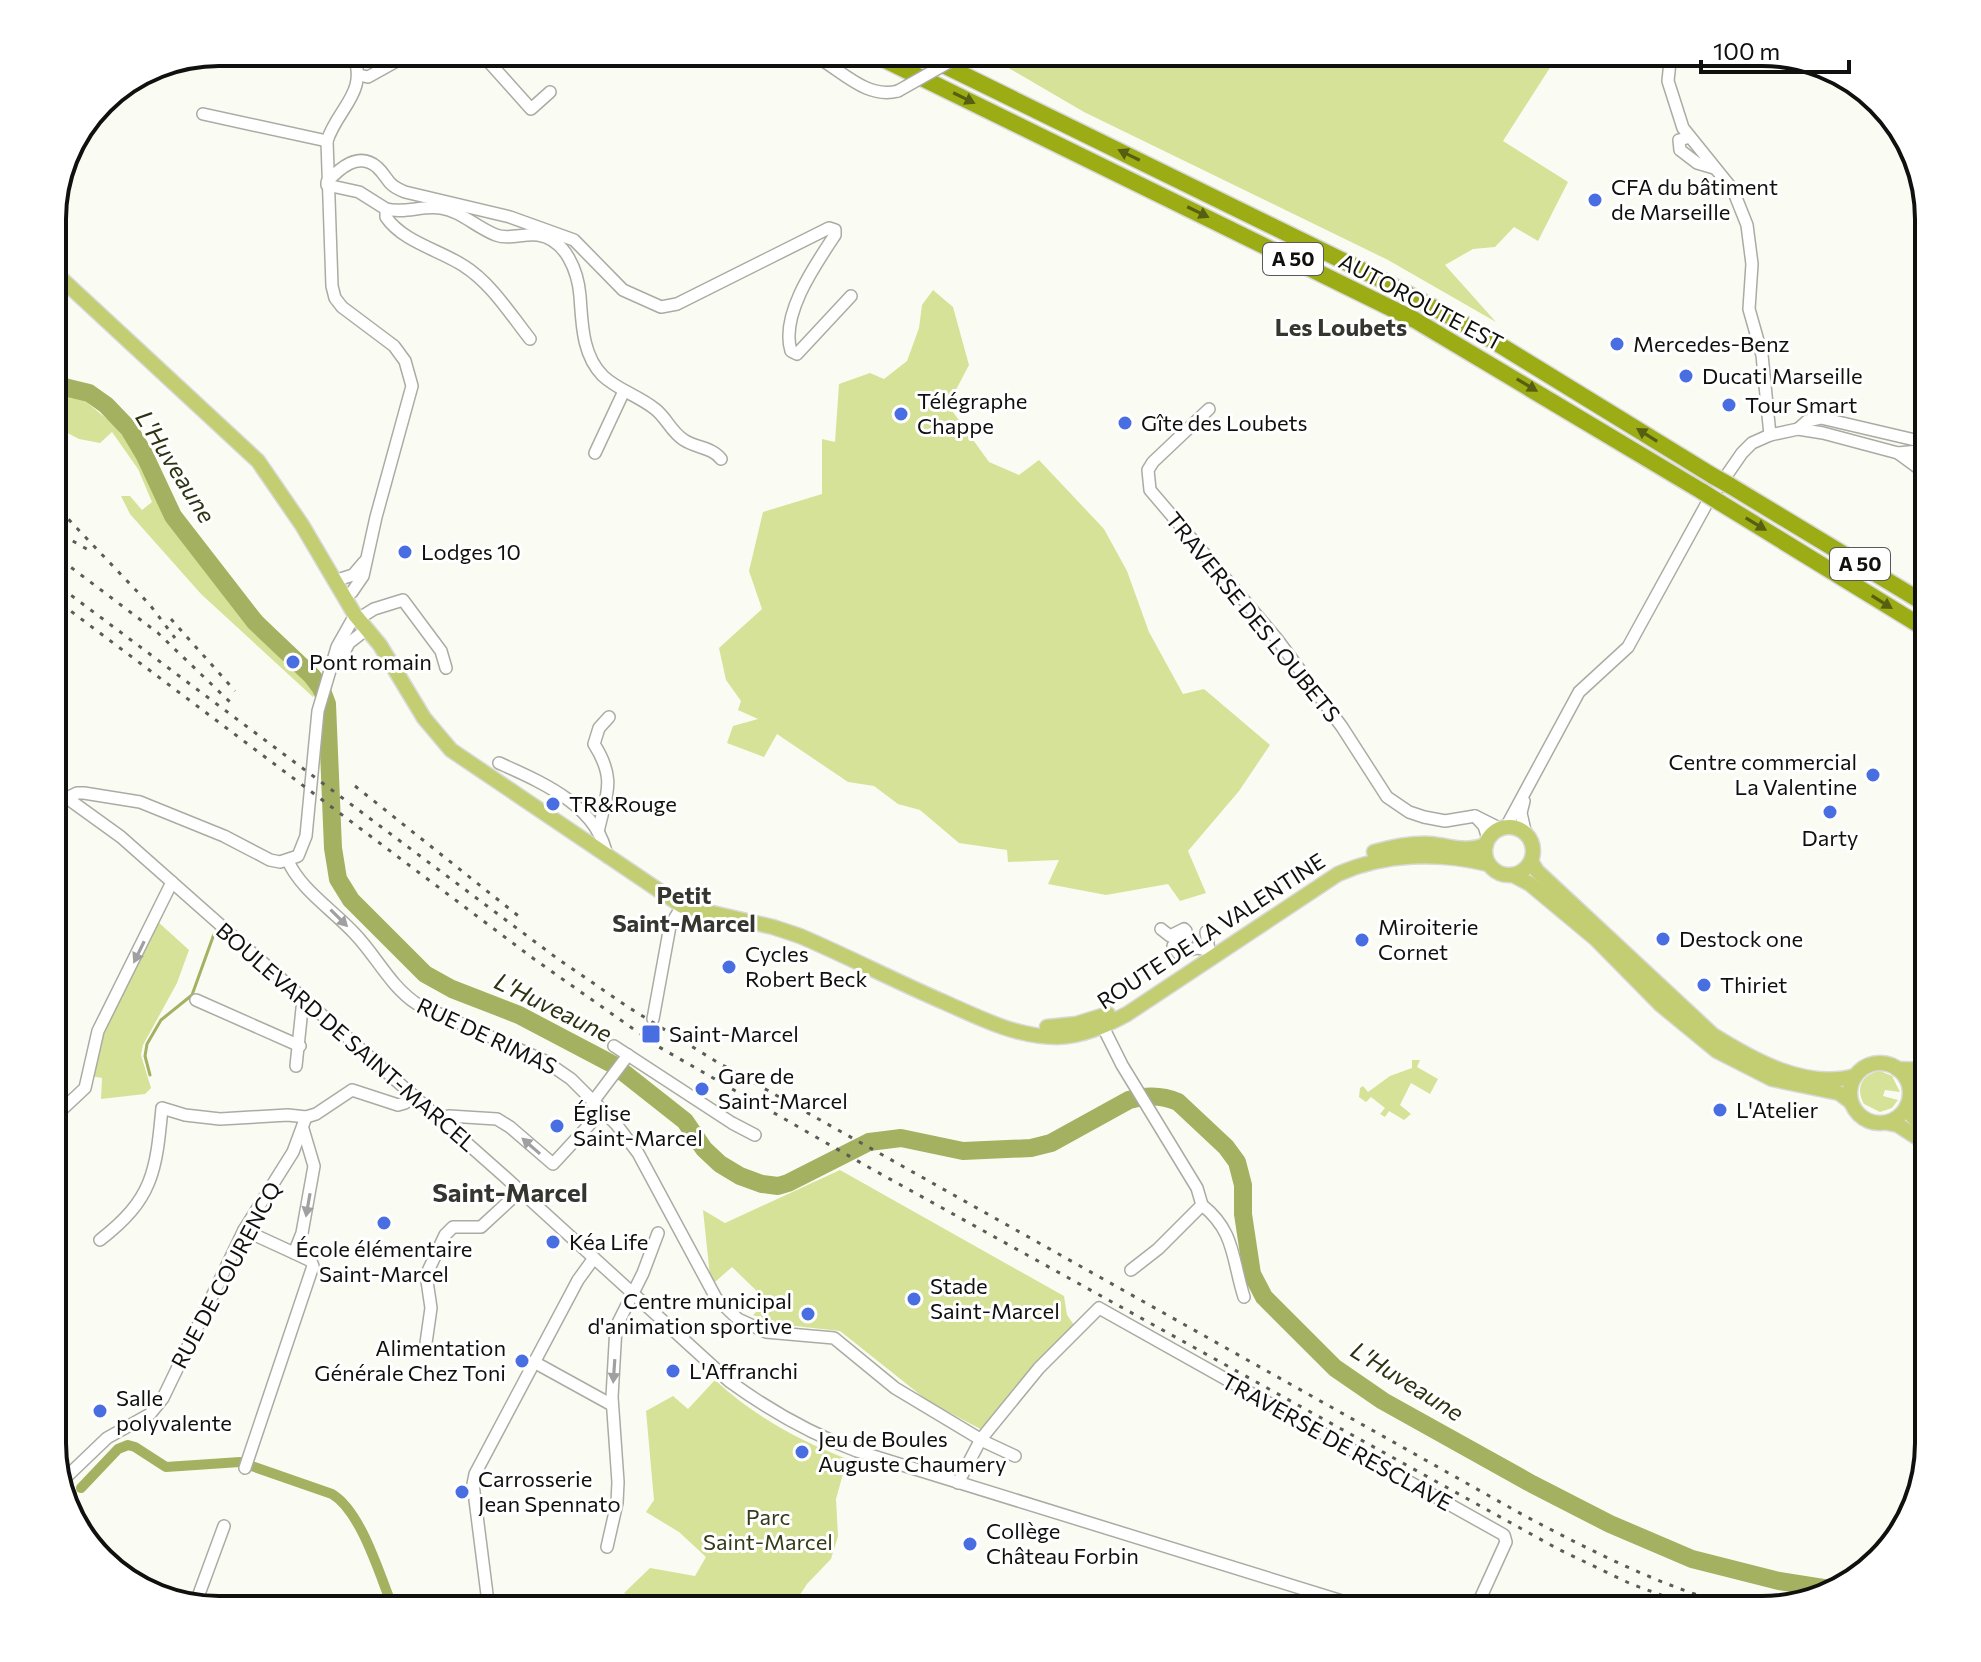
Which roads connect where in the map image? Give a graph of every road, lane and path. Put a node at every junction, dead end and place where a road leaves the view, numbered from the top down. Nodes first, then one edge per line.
1 (356, 66) edge
2 (388, 66) edge
3 (493, 66) edge
4 (830, 66) edge
5 (898, 66) edge
6 (942, 66) edge
7 (946, 66) edge
8 (1669, 66) edge
9 (359, 75) junction
10 (550, 92) dead end
11 (203, 114) dead end
12 (327, 141) junction
13 (327, 183) junction
14 (386, 209) junction
15 (66, 283) edge
16 (851, 296) dead end
17 (530, 339) dead end
18 (624, 391) junction
19 (1209, 409) dead end
20 (1798, 429) junction
21 (1770, 435) junction
22 (1915, 440) edge
23 (1915, 452) edge
24 (595, 453) dead end
25 (1898, 453) junction
26 (721, 459) dead end
27 (1915, 466) edge
28 (1791, 522) junction
29 (365, 561) junction
30 (334, 581) junction
31 (1915, 588) edge
32 (1915, 597) edge
33 (344, 598) junction
34 (360, 621) junction
35 (1915, 622) edge
36 (446, 668) dead end
37 (328, 678) junction
38 (609, 717) dead end
39 (499, 763) dead end
40 (1525, 793) junction
41 (67, 798) joint
42 (1475, 816) junction
43 (1504, 828) junction
44 (598, 832) junction
45 (1526, 835) junction
46 (1487, 842) junction
47 (1444, 846) junction
48 (607, 857) junction
49 (1432, 858) junction
50 (288, 861) junction
51 (1531, 861) junction
52 (1488, 864) junction
53 (1513, 875) junction
54 (172, 882) junction
55 (682, 906) junction
56 (1161, 929) dead end
57 (1206, 932) dead end
58 (1209, 950) junction
59 (1196, 969) junction
60 (1174, 977) junction
61 (303, 999) junction
62 (196, 1000) dead end
63 (653, 1019) dead end
64 (1101, 1023) junction
65 (300, 1046) junction
66 (614, 1046) dead end
67 (626, 1058) junction
68 (296, 1066) dead end
69 (1897, 1069) junction
70 (1915, 1070) edge
71 (1855, 1076) junction
72 (413, 1095) junction
73 (1915, 1095) edge
74 (1908, 1101) junction
75 (1851, 1102) junction
76 (66, 1107) edge
77 (597, 1107) junction
78 (440, 1119) junction
79 (1915, 1119) edge
80 (304, 1123) junction
81 (1888, 1123) junction
82 (755, 1135) dead end
83 (1915, 1136) edge
84 (520, 1191) junction
85 (1202, 1205) junction
86 (244, 1230) junction
87 (658, 1233) dead end
88 (100, 1240) dead end
89 (294, 1253) junction
90 (594, 1258) junction
91 (1131, 1270) dead end
92 (634, 1293) junction
93 (1244, 1297) dead end
94 (425, 1350) dead end
95 (534, 1362) junction
96 (612, 1401) junction
97 (981, 1439) junction
98 (1015, 1456) dead end
99 (247, 1464) dead end
100 (69, 1474) edge
101 (958, 1483) junction
102 (224, 1526) dead end
103 (607, 1547) dead end
104 (199, 1595) edge
105 (487, 1596) edge
106 (1312, 1596) edge
107 (1481, 1596) edge

1 - 9 street
2 - 9 street
3 - 10 street
4 - 6 street, bridge
5 -> 35 highway, AUTOROUTE EST / A 50, bridge
28 -> 7 highway, AUTOROUTE EST / A 50, bridge
8 - 21 street
9 - 12 street
11 - 12 street
12 - 13 street
13 - 14 street
13 - 16 street
13 - 29 street
14 - 17 street
14 - 18 street
15 - 30 main road, ROUTE DE LA VALENTINE
18 - 24 street
18 - 26 street
19 - 42 street, TRAVERSE DES LOUBETS
20 - 21 street
20 - 22 street
20 - 25 street
21 - 40 street
23 - 25 street
25 - 27 street
28 - 31 highway
28 - 32 highway, AUTOROUTE EST / A 50
29 - 30 street
29 - 33 street
30 - 33 main road, ROUTE DE LA VALENTINE
33 - 34 main road, ROUTE DE LA VALENTINE
34 - 36 street
34 - 37 street
34 - 37 street
34 - 48 main road, ROUTE DE LA VALENTINE
37 - 50 street
38 - 44 street
39 - 44 street
40 - 43 street
40 - 45 street
41 - 50 street
41 - 54 street, BOULEVARD DE SAINT-MARCEL
42 - 43 street
42 - 46 street
43 - 45 main road
43 - 46 main road
44 - 48 street
45 - 51 main road
46 - 47 main road, ROUTE DE LA VALENTINE
46 - 52 main road
47 - 49 main road
47 - 58 main road, ROUTE DE LA VALENTINE
48 - 55 main road, ROUTE DE LA VALENTINE
49 - 52 main road, ROUTE DE LA VALENTINE
49 - 59 main road, ROUTE DE LA VALENTINE
50 -> 77 street, RUE DE RIMAS
51 - 53 main road
51 - 71 main road
52 - 53 main road
53 - 75 main road
54 - 61 street, BOULEVARD DE SAINT-MARCEL
54 -> 76 street
55 - 63 street
55 - 64 main road, ROUTE DE LA VALENTINE
56 - 58 street
57 - 58 street
58 - 59 main road
58 - 60 main road, ROUTE DE LA VALENTINE
59 - 60 main road, ROUTE DE LA VALENTINE
60 - 64 main road, ROUTE DE LA VALENTINE
61 - 65 street
61 - 72 street, BOULEVARD DE SAINT-MARCEL
62 - 65 street
64 - 85 street
65 - 68 street
66 - 67 street
67 - 77 street
67 - 82 street
69 - 70 main road
69 - 71 main road
69 - 74 main road
71 - 75 main road
72 - 78 street, BOULEVARD DE SAINT-MARCEL
72 - 80 street
73 - 74 main road
74 - 79 main road
74 - 81 main road
75 - 81 main road
77 -> 78 street
77 - 97 street, RUE DE RIMAS
78 - 84 street, BOULEVARD DE SAINT-MARCEL
80 - 86 street, RUE DE COURENCQ
80 - 88 street
80 -> 89 street
81 - 83 main road
84 - 90 street, BOULEVARD DE SAINT-MARCEL
84 - 94 street
85 - 91 street
85 - 93 street
86 - 89 street
86 - 100 street, RUE DE COURENCQ
87 - 92 street
89 - 99 street
90 - 92 street, BOULEVARD DE SAINT-MARCEL
90 - 95 street
92 -> 96 street
92 - 101 street, BOULEVARD DE SAINT-MARCEL
95 - 96 street
95 - 105 street
96 - 103 street
97 - 98 street, RUE DE RIMAS
97 - 101 street
97 - 107 street, TRAVERSE DE RESCLAVE
101 - 106 street, BOULEVARD DE SAINT-MARCEL
102 - 104 street

